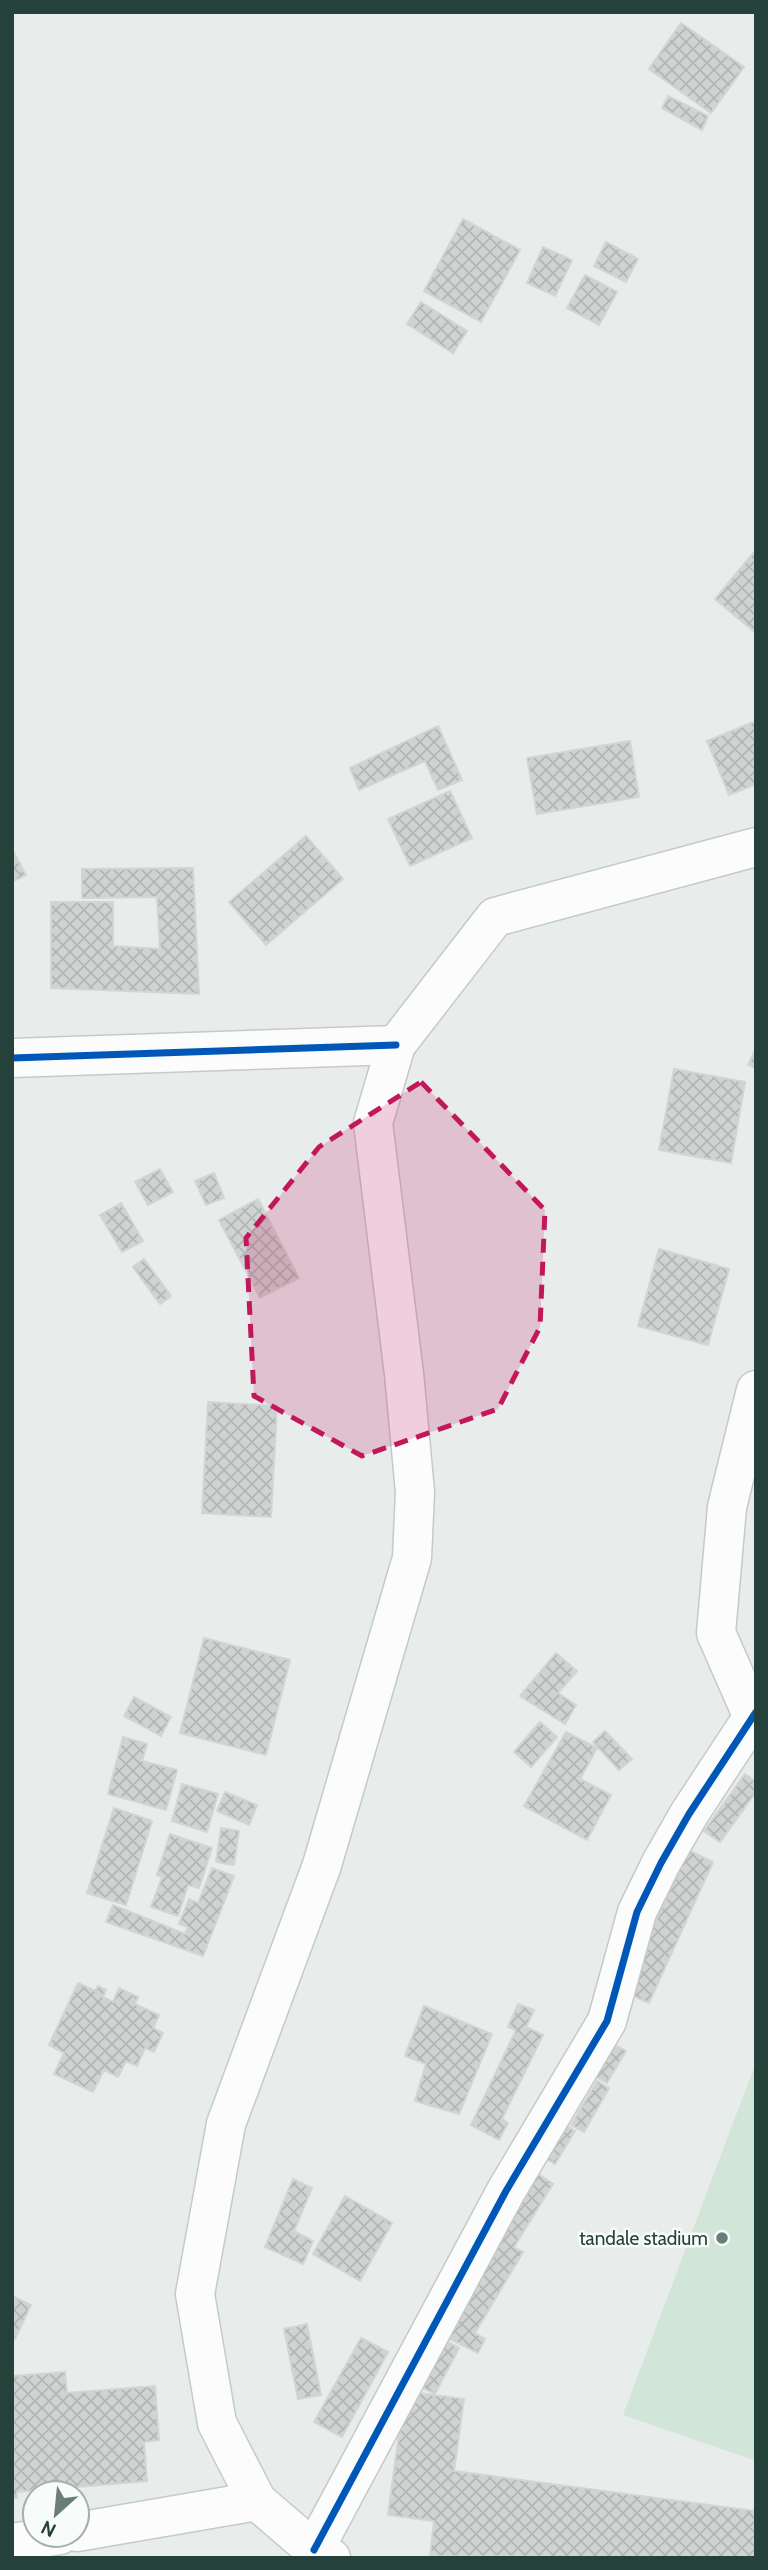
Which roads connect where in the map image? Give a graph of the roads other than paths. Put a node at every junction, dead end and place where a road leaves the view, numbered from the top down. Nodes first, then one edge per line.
1 (756, 847) edge
2 (396, 1045) junction
3 (12, 1058) edge
4 (756, 1390) edge
5 (754, 1713) edge
6 (257, 2501) junction
7 (91, 2530) edge
8 (323, 2554) edge

1 - 2 main road
2 - 3 main road
2 - 6 main road
4 - 5 main road
5 - 8 main road
6 - 7 main road
6 - 8 main road

